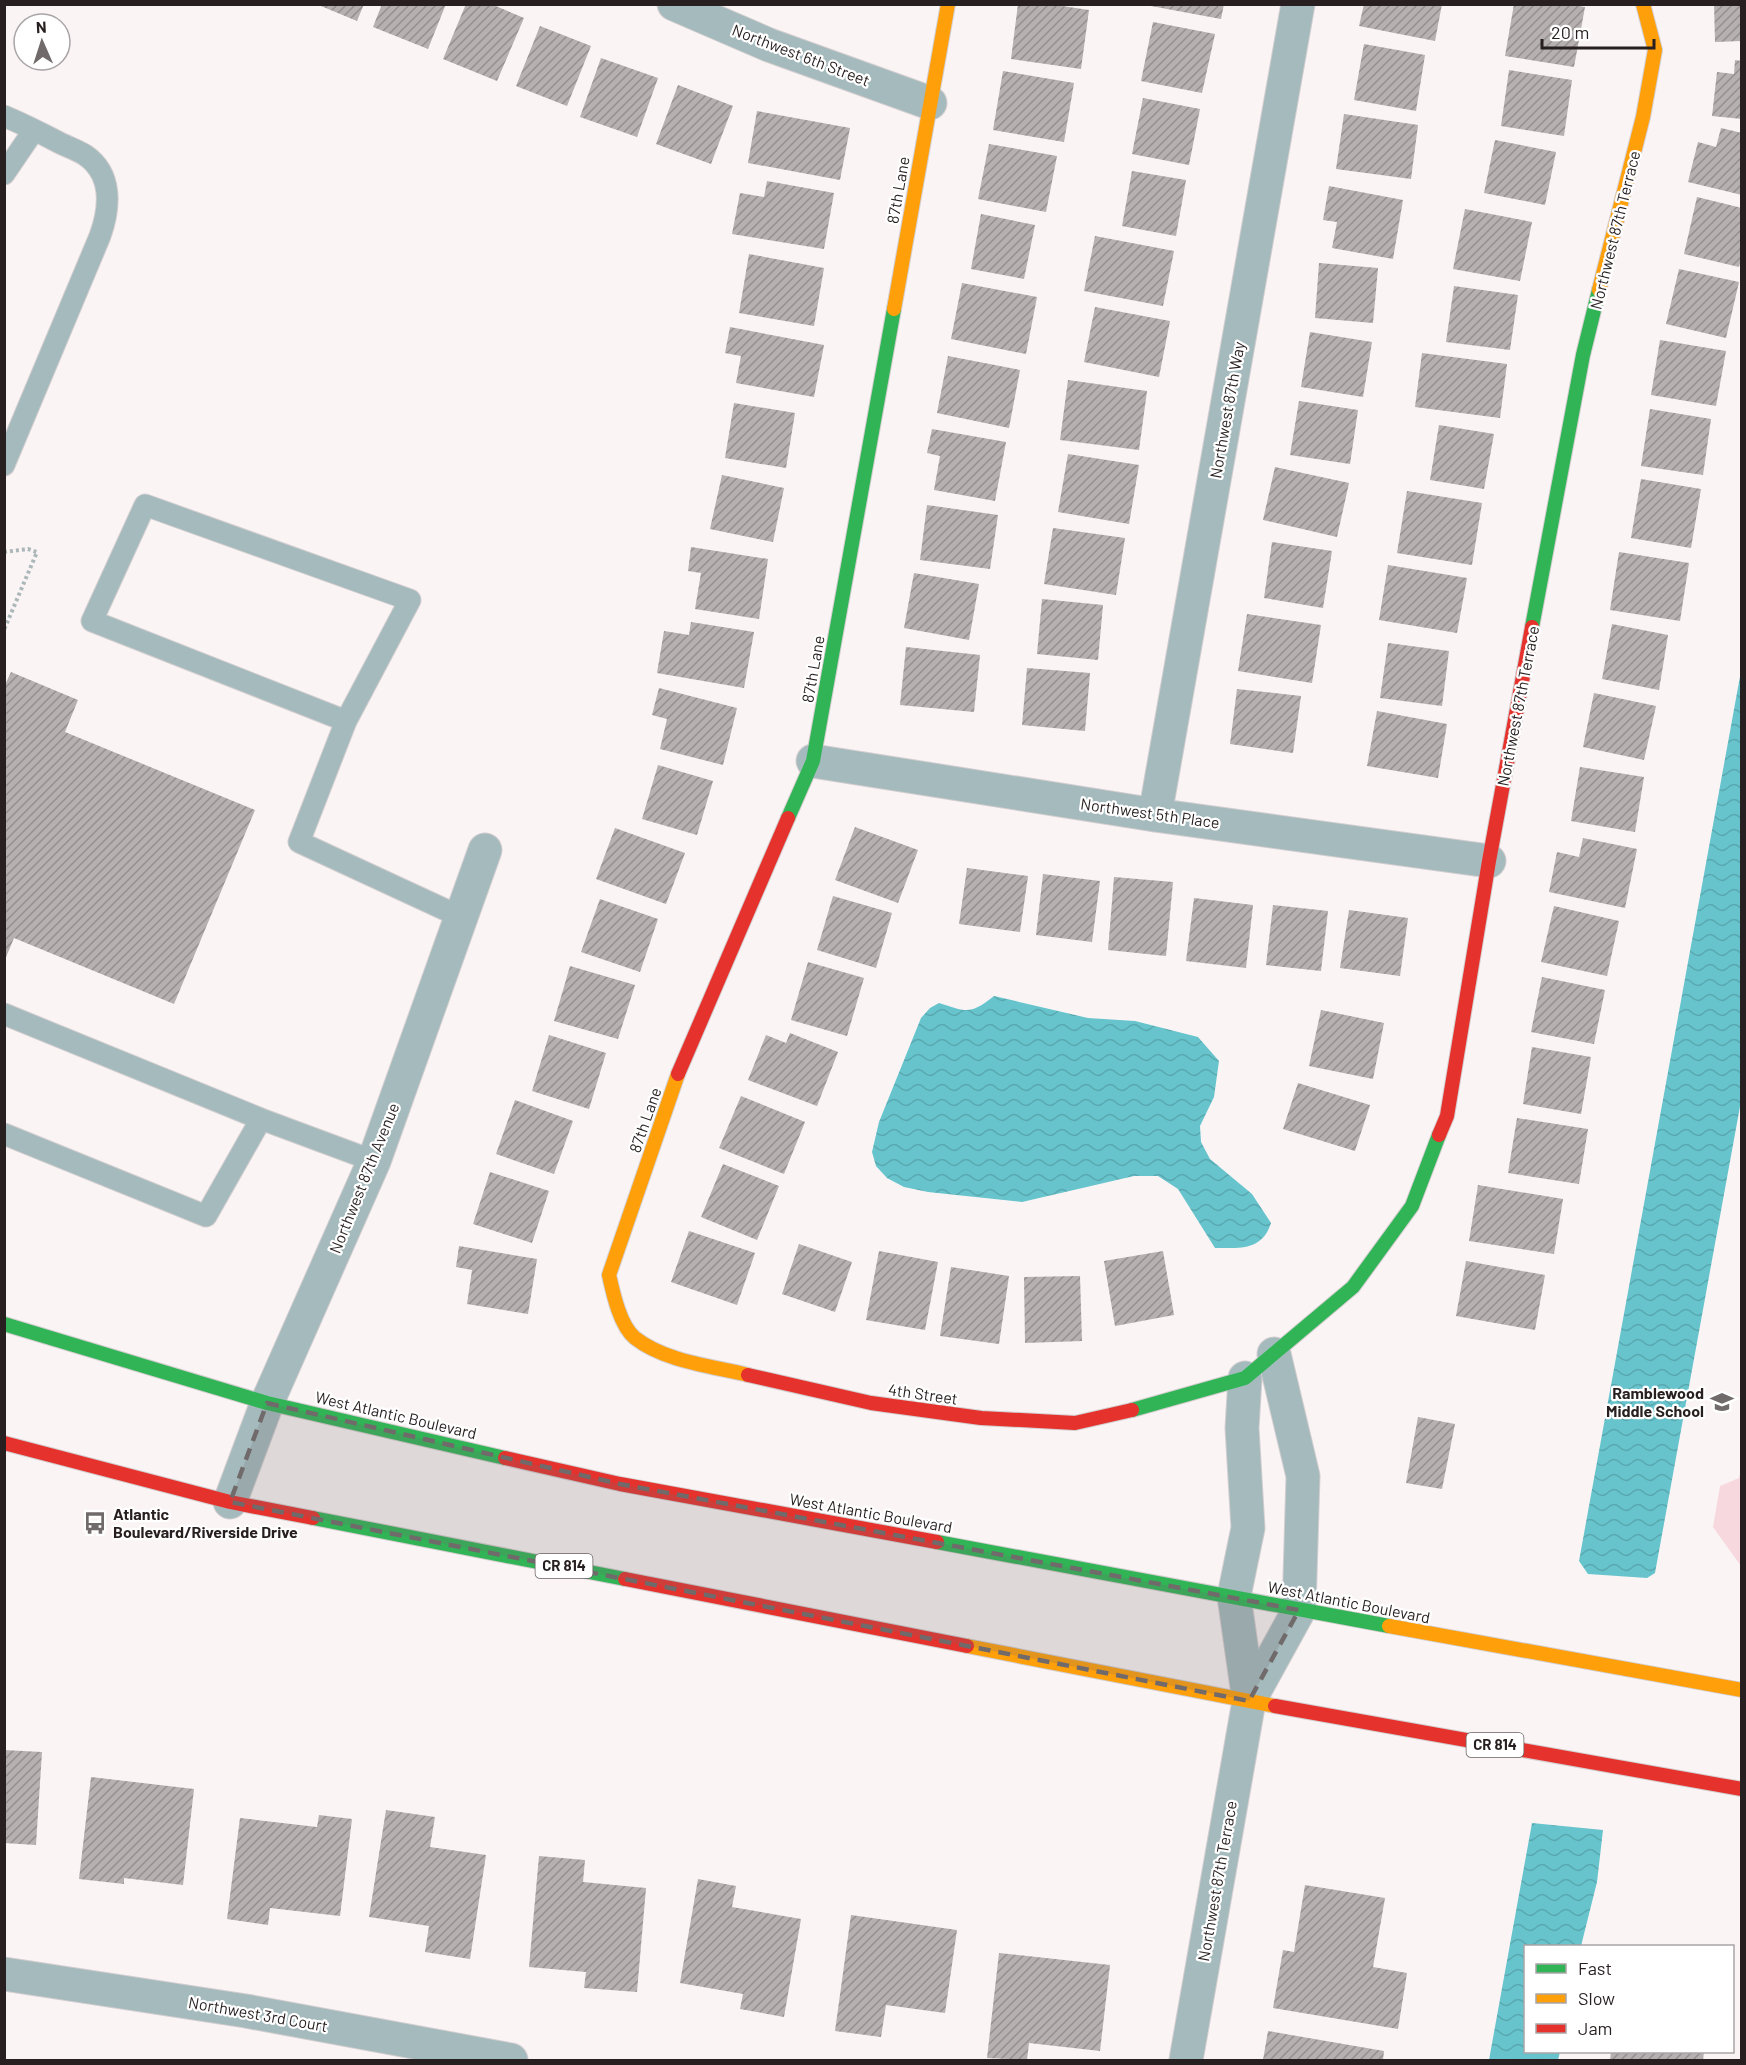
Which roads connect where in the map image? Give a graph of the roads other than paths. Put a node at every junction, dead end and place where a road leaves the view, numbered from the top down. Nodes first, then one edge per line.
1 (674, 4) edge
2 (948, 4) edge
3 (1298, 4) edge
4 (1643, 4) edge
5 (930, 103) junction
6 (4, 116) edge
7 (34, 130) junction
8 (4, 174) edge
9 (4, 465) edge
10 (346, 721) junction
11 (813, 761) junction
12 (1155, 815) junction
13 (485, 849) dead end
14 (1488, 861) junction
15 (461, 917) junction
16 (4, 1014) edge
17 (261, 1119) junction
18 (4, 1134) edge
19 (374, 1161) junction
20 (617, 1308) joint
21 (4, 1324) edge
22 (1274, 1354) junction
23 (1245, 1378) junction
24 (267, 1402) junction
25 (4, 1443) edge
26 (231, 1502) junction
27 (1234, 1596) junction
28 (1299, 1610) junction
29 (1742, 1690) edge
30 (1249, 1701) junction
31 (1742, 1789) edge
32 (4, 1974) edge
33 (511, 2061) edge
34 (1186, 2061) edge

1 - 5 street, Northwest 6th Street
2 - 5 main road, 87th Lane
3 - 12 street, Northwest 87th Way
4 - 14 main road, Northwest 87th Terrace
5 - 11 main road, 87th Lane
6 - 7 lane
7 - 8 lane
7 - 9 lane
10 - 10 lane
10 - 15 lane
11 - 12 street, Northwest 5th Place
11 - 20 main road, 87th Lane
12 - 14 street, Northwest 5th Place
13 - 15 street, Northwest 87th Avenue
14 - 22 main road, Northwest 87th Terrace
15 - 19 street, Northwest 87th Avenue
16 - 17 lane
17 - 18 lane
17 - 19 lane
19 - 24 street, Northwest 87th Avenue
20 - 23 main road, 4th Street
21 - 24 main road, West Atlantic Boulevard
22 - 23 main road, Northwest 87th Terrace
22 - 28 street, Northwest 87th Terrace
23 - 27 street, Northwest 87th Terrace
24 - 26 street, Northwest 87th Avenue
24 - 27 main road, West Atlantic Boulevard
25 - 26 main road, CR 814
26 - 30 main road, CR 814
27 - 28 main road, West Atlantic Boulevard
27 - 30 street, Northwest 87th Terrace
28 - 29 main road, West Atlantic Boulevard
28 - 30 street, Northwest 87th Terrace
30 - 31 main road, CR 814
30 - 34 street, Northwest 87th Terrace
32 - 33 street, Northwest 3rd Court

